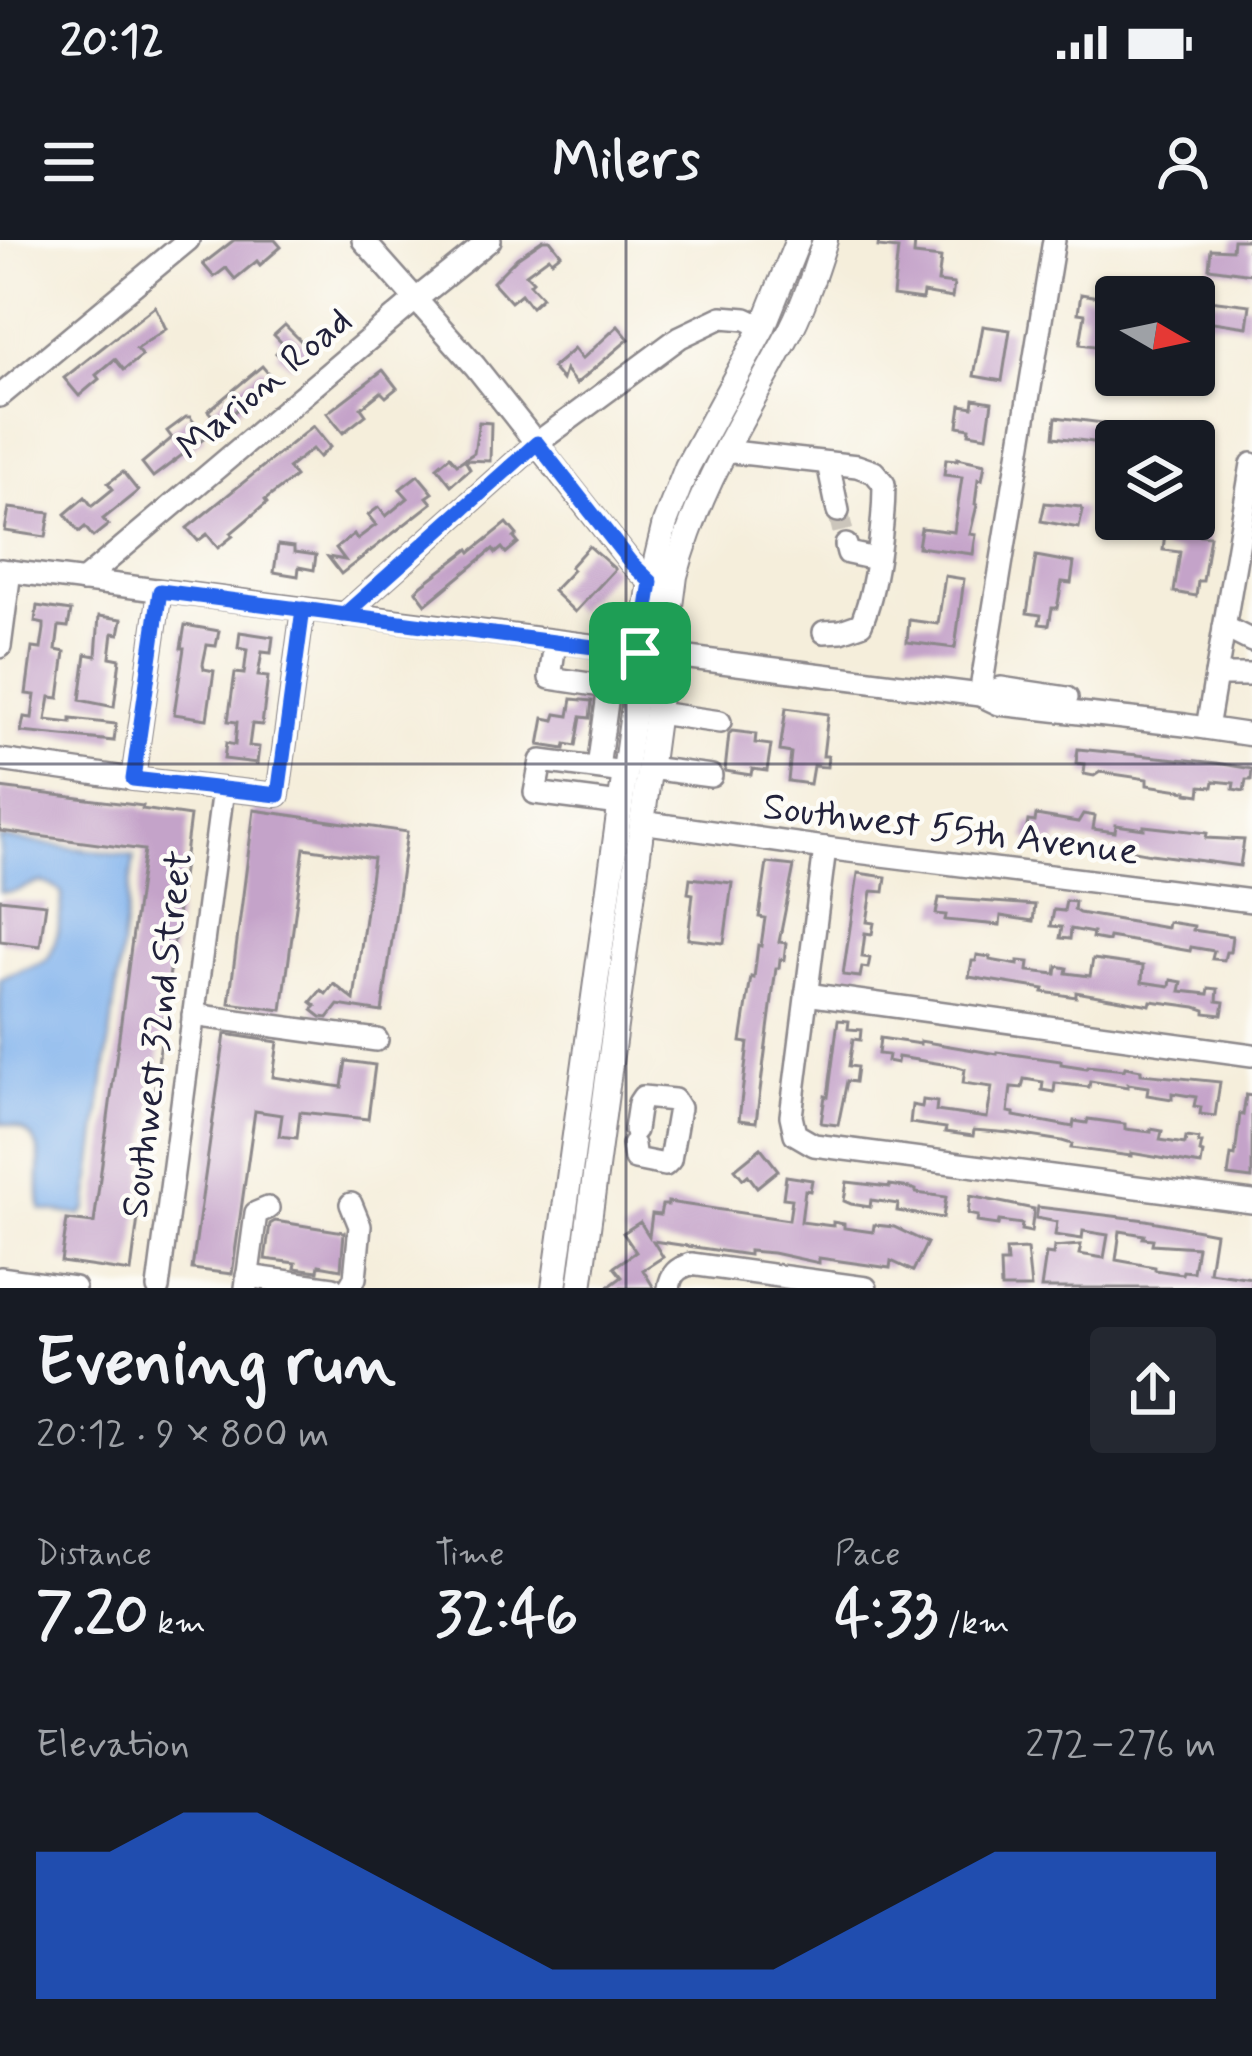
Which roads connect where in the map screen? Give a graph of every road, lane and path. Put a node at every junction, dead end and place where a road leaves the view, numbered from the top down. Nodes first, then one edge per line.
1 (188, 240) edge
2 (363, 240) edge
3 (490, 240) edge
4 (798, 240) edge
5 (1054, 240) edge
6 (817, 248) edge
7 (414, 301) junction
8 (763, 327) junction
9 (763, 378) junction
10 (0, 396) edge
11 (537, 443) junction
12 (724, 451) junction
13 (828, 463) junction
14 (1252, 464) edge
15 (838, 511) tunnel mouth
16 (846, 545) dead end
17 (876, 559) junction
18 (5, 570) edge
19 (83, 581) junction
20 (651, 582) junction
21 (160, 591) junction
22 (303, 609) junction
23 (344, 615) junction
24 (1224, 627) junction
25 (824, 632) dead end
26 (1252, 640) edge
27 (555, 643) junction
28 (0, 647) edge
29 (653, 655) junction
30 (1216, 675) junction
31 (1252, 675) edge
32 (980, 695) junction
33 (657, 713) junction
34 (720, 722) dead end
35 (1208, 723) junction
36 (1252, 723) edge
37 (1252, 735) edge
38 (0, 760) edge
39 (598, 768) junction
40 (636, 770) junction
41 (711, 776) dead end
42 (133, 779) junction
43 (224, 789) junction
44 (620, 804) junction
45 (641, 822) junction
46 (825, 848) junction
47 (1252, 901) edge
48 (806, 994) junction
49 (193, 1015) junction
50 (377, 1040) dead end
51 (1252, 1055) edge
52 (1252, 1202) edge
53 (351, 1204) dead end
54 (268, 1208) dead end
55 (0, 1278) edge
56 (674, 1278) edge
57 (246, 1282) edge
58 (785, 1282) edge
59 (74, 1288) edge
60 (158, 1288) edge
61 (333, 1288) edge
62 (350, 1288) edge
63 (554, 1288) edge
64 (580, 1288) edge
65 (866, 1288) edge

1 - 10 street
2 - 7 street
3 - 7 street, Marion Road
4 - 8 main road
5 - 32 street
6 - 9 main road
7 - 11 street
7 - 19 street, Marion Road
8 - 9 main road
8 - 11 street
8 - 20 main road
9 - 12 main road
11 - 20 street
11 - 23 street
12 - 13 street
12 - 29 main road
13 - 15 street
13 - 17 street
14 - 24 street
16 - 17 street
17 - 25 street
18 - 19 street
18 - 28 street
19 - 21 street
20 - 29 main road
21 - 22 street
21 - 42 street
22 - 23 street
22 - 43 street
23 - 27 street
24 - 26 street
24 - 30 street
27 - 29 street
27 - 39 street
29 - 32 street
29 - 33 main road
29 - 40 main road
30 - 31 street
30 - 35 street
32 - 35 street
33 - 34 street
33 - 40 main road
35 - 36 street
35 - 37 street
38 - 42 street
39 - 40 street
39 - 44 street
40 - 41 street
40 - 44 main road
40 - 45 main road
42 - 43 street
43 - 49 street, Southwest 32nd Street
44 - 63 main road
45 - 46 street, Southwest 55th Avenue
45 - 64 main road
46 - 47 street, Southwest 55th Avenue
46 - 48 street
48 - 51 street
48 - 52 street
49 - 50 street
49 - 60 street, Southwest 32nd Street
53 - 62 street
54 - 57 street
55 - 59 street
56 - 58 street
57 - 61 street
58 - 65 street

